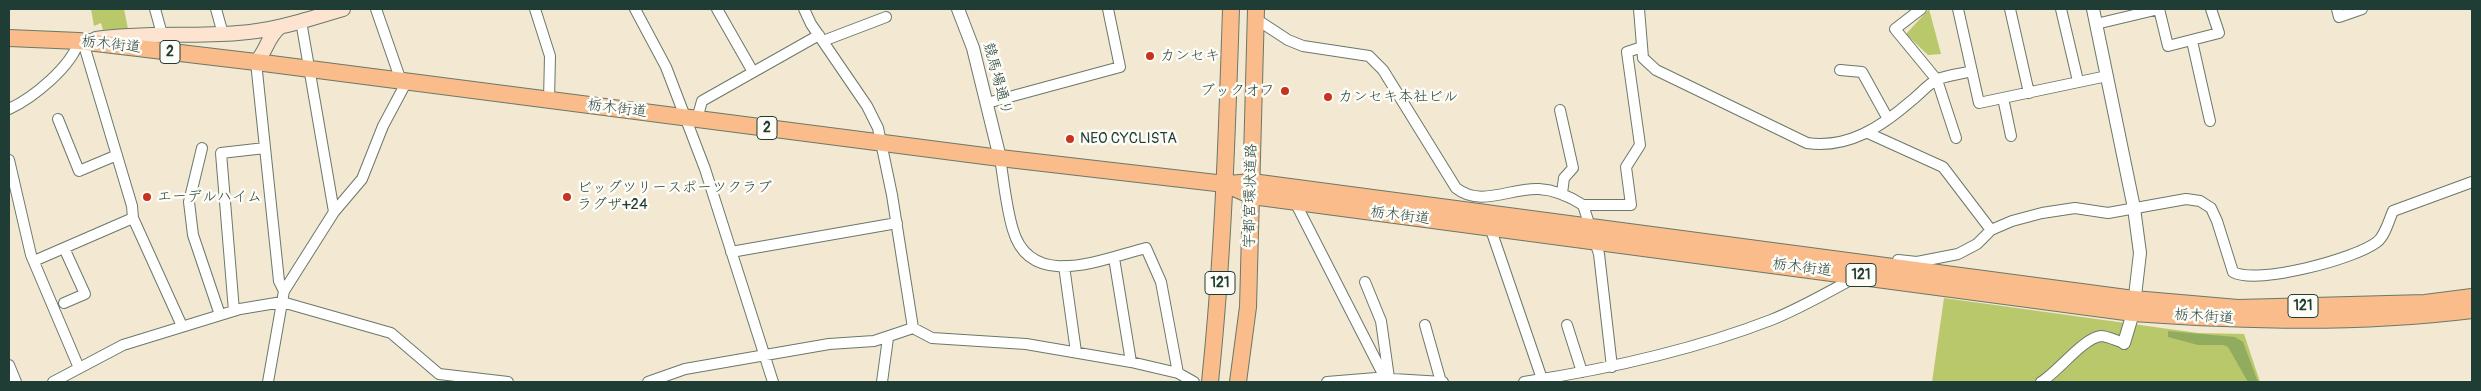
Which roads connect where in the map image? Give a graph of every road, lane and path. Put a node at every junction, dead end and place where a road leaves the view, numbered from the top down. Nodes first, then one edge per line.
1 (155, 9) edge
2 (216, 9) edge
3 (343, 9) edge
4 (376, 9) edge
5 (536, 9) edge
6 (635, 9) edge
7 (716, 9) edge
8 (804, 9) edge
9 (958, 9) edge
10 (1108, 9) edge
11 (1231, 9) edge
12 (1639, 9) edge
13 (1922, 9) edge
14 (1958, 9) edge
15 (2010, 9) edge
16 (2061, 9) edge
17 (2093, 9) edge
18 (2211, 9) edge
19 (2337, 9) edge
20 (2362, 9) edge
21 (1256, 14) edge
22 (886, 17) dead end
23 (301, 21) junction
24 (2096, 24) junction
25 (276, 31) junction
26 (162, 34) junction
27 (223, 34) junction
28 (9, 38) edge
29 (821, 38) junction
30 (81, 41) junction
31 (2192, 41) junction
32 (1642, 48) junction
33 (256, 62) junction
34 (281, 65) junction
35 (309, 70) junction
36 (1840, 70) dead end
37 (1972, 71) junction
38 (753, 72) junction
39 (2107, 76) junction
40 (1936, 80) junction
41 (404, 81) junction
42 (2078, 81) junction
43 (2028, 93) junction
44 (2003, 98) junction
45 (549, 100) junction
46 (987, 103) junction
47 (9, 109) edge
48 (1560, 110) dead end
49 (692, 118) junction
50 (58, 119) dead end
51 (1888, 119) junction
52 (2210, 121) dead end
53 (1868, 133) junction
54 (2011, 136) dead end
55 (1956, 138) dead end
56 (881, 143) junction
57 (202, 148) dead end
58 (265, 148) junction
59 (117, 155) junction
60 (1000, 158) junction
61 (9, 160) edge
62 (2472, 182) edge
63 (1225, 184) junction
64 (1252, 189) junction
65 (1562, 193) junction
66 (13, 196) edge
67 (1295, 202) junction
68 (1582, 205) junction
69 (2134, 208) junction
70 (334, 212) junction
71 (133, 218) junction
72 (897, 223) junction
73 (1490, 227) junction
74 (1991, 230) junction
75 (1594, 235) junction
76 (64, 248) junction
77 (731, 252) junction
78 (1114, 258) junction
79 (1898, 260) dead end
80 (34, 262) junction
81 (1064, 266) junction
82 (1859, 275) junction
83 (1365, 282) dead end
84 (284, 291) junction
85 (2472, 297) edge
86 (282, 302) junction
87 (64, 304) dead end
88 (2134, 306) junction
89 (2472, 310) edge
90 (234, 311) junction
91 (220, 315) junction
92 (1425, 325) dead end
93 (182, 326) junction
94 (1567, 326) dead end
95 (913, 328) junction
96 (888, 338) junction
97 (2124, 343) joint
98 (1076, 352) junction
99 (765, 356) junction
100 (1130, 362) junction
101 (9, 365) edge
102 (1612, 367) junction
103 (79, 368) junction
104 (1582, 372) junction
105 (1178, 373) junction
106 (1387, 378) junction
107 (1542, 379) junction
108 (16, 382) edge
109 (53, 382) edge
110 (268, 382) edge
111 (508, 382) edge
112 (648, 382) edge
113 (773, 382) edge
114 (882, 382) edge
115 (1194, 382) edge
116 (1210, 382) edge
117 (1238, 382) edge
118 (1327, 382) edge
119 (1442, 382) edge
120 (1524, 382) edge
121 (2041, 382) edge

1 - 26 street
2 - 27 street
3 - 23 main road
4 - 41 street
5 - 45 street
6 - 49 street
7 - 38 street
8 - 29 street
9 - 46 street, 競馬場通り
10 - 46 street
11 - 63 main road, 宇都宮環状道路 / 121
12 - 32 street
13 - 40 street
14 - 37 street
15 - 43 street
16 - 42 street
17 - 24 street
18 - 31 street
19 - 20 street
21 - 64 main road, 宇都宮環状道路 / 121
21 - 65 street
22 - 29 street
23 - 25 main road
23 - 35 street
24 - 31 street
24 - 39 street
25 - 26 main road
25 - 27 main road
25 - 33 main road
25 - 34 main road
26 - 27 main road
26 - 30 main road
28 - 30 main road, 栃木街道 / 2
29 - 38 street
29 - 56 street
30 - 33 main road, 栃木街道 / 2
30 - 47 street
30 - 59 street
31 - 52 street
32 - 53 street
32 - 68 street
33 - 34 main road, 栃木街道 / 2
33 - 58 street
34 - 35 main road, 栃木街道 / 2
35 - 41 main road, 栃木街道 / 2
35 - 70 street
36 - 51 street
37 - 40 street
37 - 44 street
38 - 49 street
39 - 42 street
39 - 69 street
40 - 51 street
40 - 55 street
41 - 45 main road, 栃木街道 / 2
41 - 70 street
42 - 43 street
43 - 44 street
44 - 54 street
45 - 49 main road, 栃木街道 / 2
46 - 60 street, 競馬場通り
48 - 65 street
49 - 56 main road, 栃木街道 / 2
49 - 77 street
50 - 59 street
51 - 53 street
53 - 74 street
56 - 60 main road, 栃木街道 / 2
56 - 72 street
57 - 91 street
58 - 84 street
58 - 90 street
59 - 71 street
60 - 63 main road, 栃木街道 / 2
60 - 81 street
61 - 66 street
62 - 69 street
63 - 64 main road, 栃木街道 / 121
63 - 116 main road, 宇都宮環状道路 / 121
64 - 67 main road, 栃木街道 / 121
64 - 75 main road, 栃木街道 / 121
64 - 117 main road, 宇都宮環状道路 / 121
65 - 68 street
66 - 80 street
67 - 73 main road, 栃木街道 / 121
67 - 106 street
68 - 75 street
69 - 74 street
69 - 88 street
70 - 84 street
71 - 76 street
71 - 93 street
72 - 77 street
72 - 95 street
73 - 75 main road, 栃木街道 / 121
73 - 107 street
74 - 79 street
75 - 82 main road, 栃木街道 / 121
75 - 88 main road, 栃木街道 / 121
75 - 102 street
76 - 80 street
76 - 87 street
77 - 99 street
78 - 81 street
78 - 100 street
78 - 105 street
80 - 103 street
81 - 98 street
82 - 88 main road, 栃木街道 / 121
82 - 102 street
83 - 106 street
84 - 86 street
85 - 88 main road, 栃木街道 / 121
86 - 90 street
86 - 110 street
86 - 111 street
88 - 89 main road, 栃木街道 / 121
88 - 97 street
90 - 91 street
91 - 93 street
92 - 119 street
93 - 103 street
94 - 104 street
95 - 96 street
95 - 98 street
96 - 99 street
96 - 114 street
97 - 121 street
98 - 100 street
99 - 112 street
99 - 113 street
100 - 105 street
101 - 108 street
102 - 104 street
103 - 109 street
104 - 107 street
105 - 115 street
106 - 118 street
106 - 119 street
107 - 120 street

